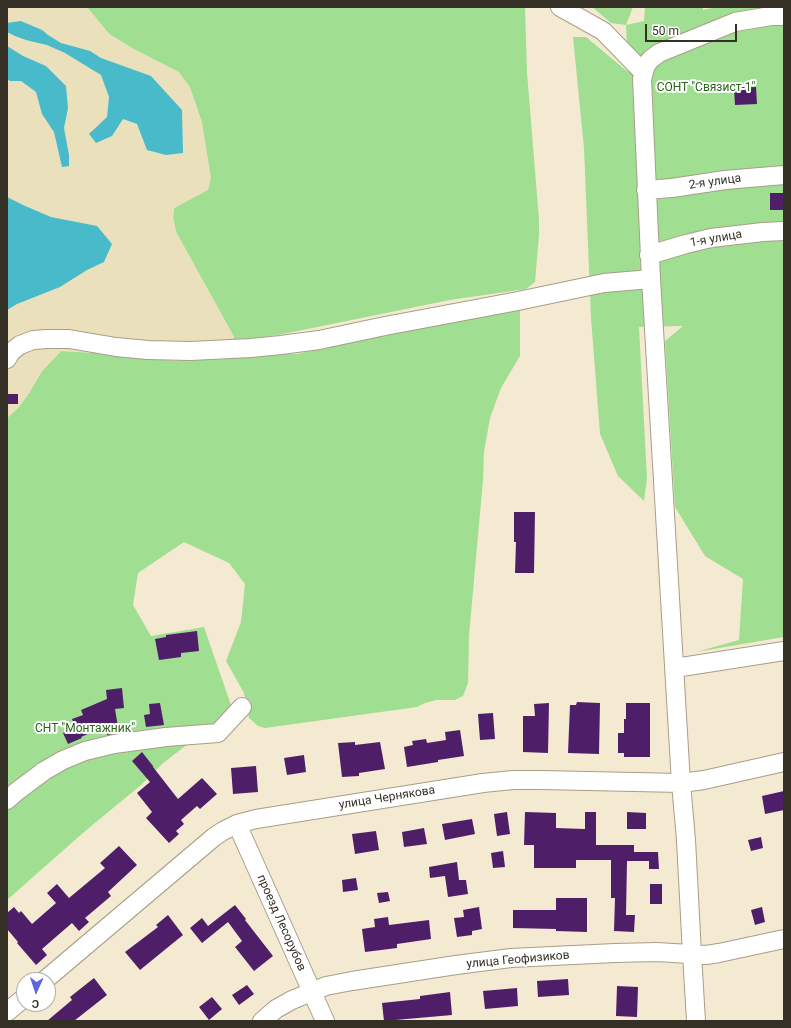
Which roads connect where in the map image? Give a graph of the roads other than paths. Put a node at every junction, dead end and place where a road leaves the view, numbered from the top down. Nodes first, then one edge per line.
1 (560, 7) edge
2 (733, 14) edge
3 (784, 16) edge
4 (643, 72) junction
5 (784, 175) edge
6 (646, 190) junction
7 (784, 231) edge
8 (649, 254) junction
9 (651, 279) junction
10 (7, 359) edge
11 (784, 651) edge
12 (675, 668) junction
13 (242, 707) dead end
14 (784, 762) edge
15 (681, 783) junction
16 (7, 800) edge
17 (237, 824) junction
18 (784, 939) edge
19 (692, 954) junction
20 (54, 972) edge
21 (312, 991) junction
22 (16, 1005) edge
23 (7, 1012) edge
24 (262, 1021) edge
25 (325, 1021) edge
26 (696, 1021) edge

1 - 4 street
2 - 3 street
2 - 4 street
4 - 6 street
5 - 6 street, 2-я улица
6 - 8 street
7 - 8 street, 1-я улица
8 - 9 street
9 - 10 street
9 - 12 street
11 - 12 street
12 - 15 street
13 - 16 street
14 - 15 street, улица Чернякова
15 - 17 street, улица Чернякова
15 - 19 street
17 - 20 street, улица Чернякова
17 - 21 street, проезд Лесорубов
18 - 19 street, улица Геофизиков
19 - 21 street, улица Геофизиков
19 - 26 street
21 - 24 street, улица Геофизиков
21 - 25 street, проезд Лесорубов
22 - 23 street

